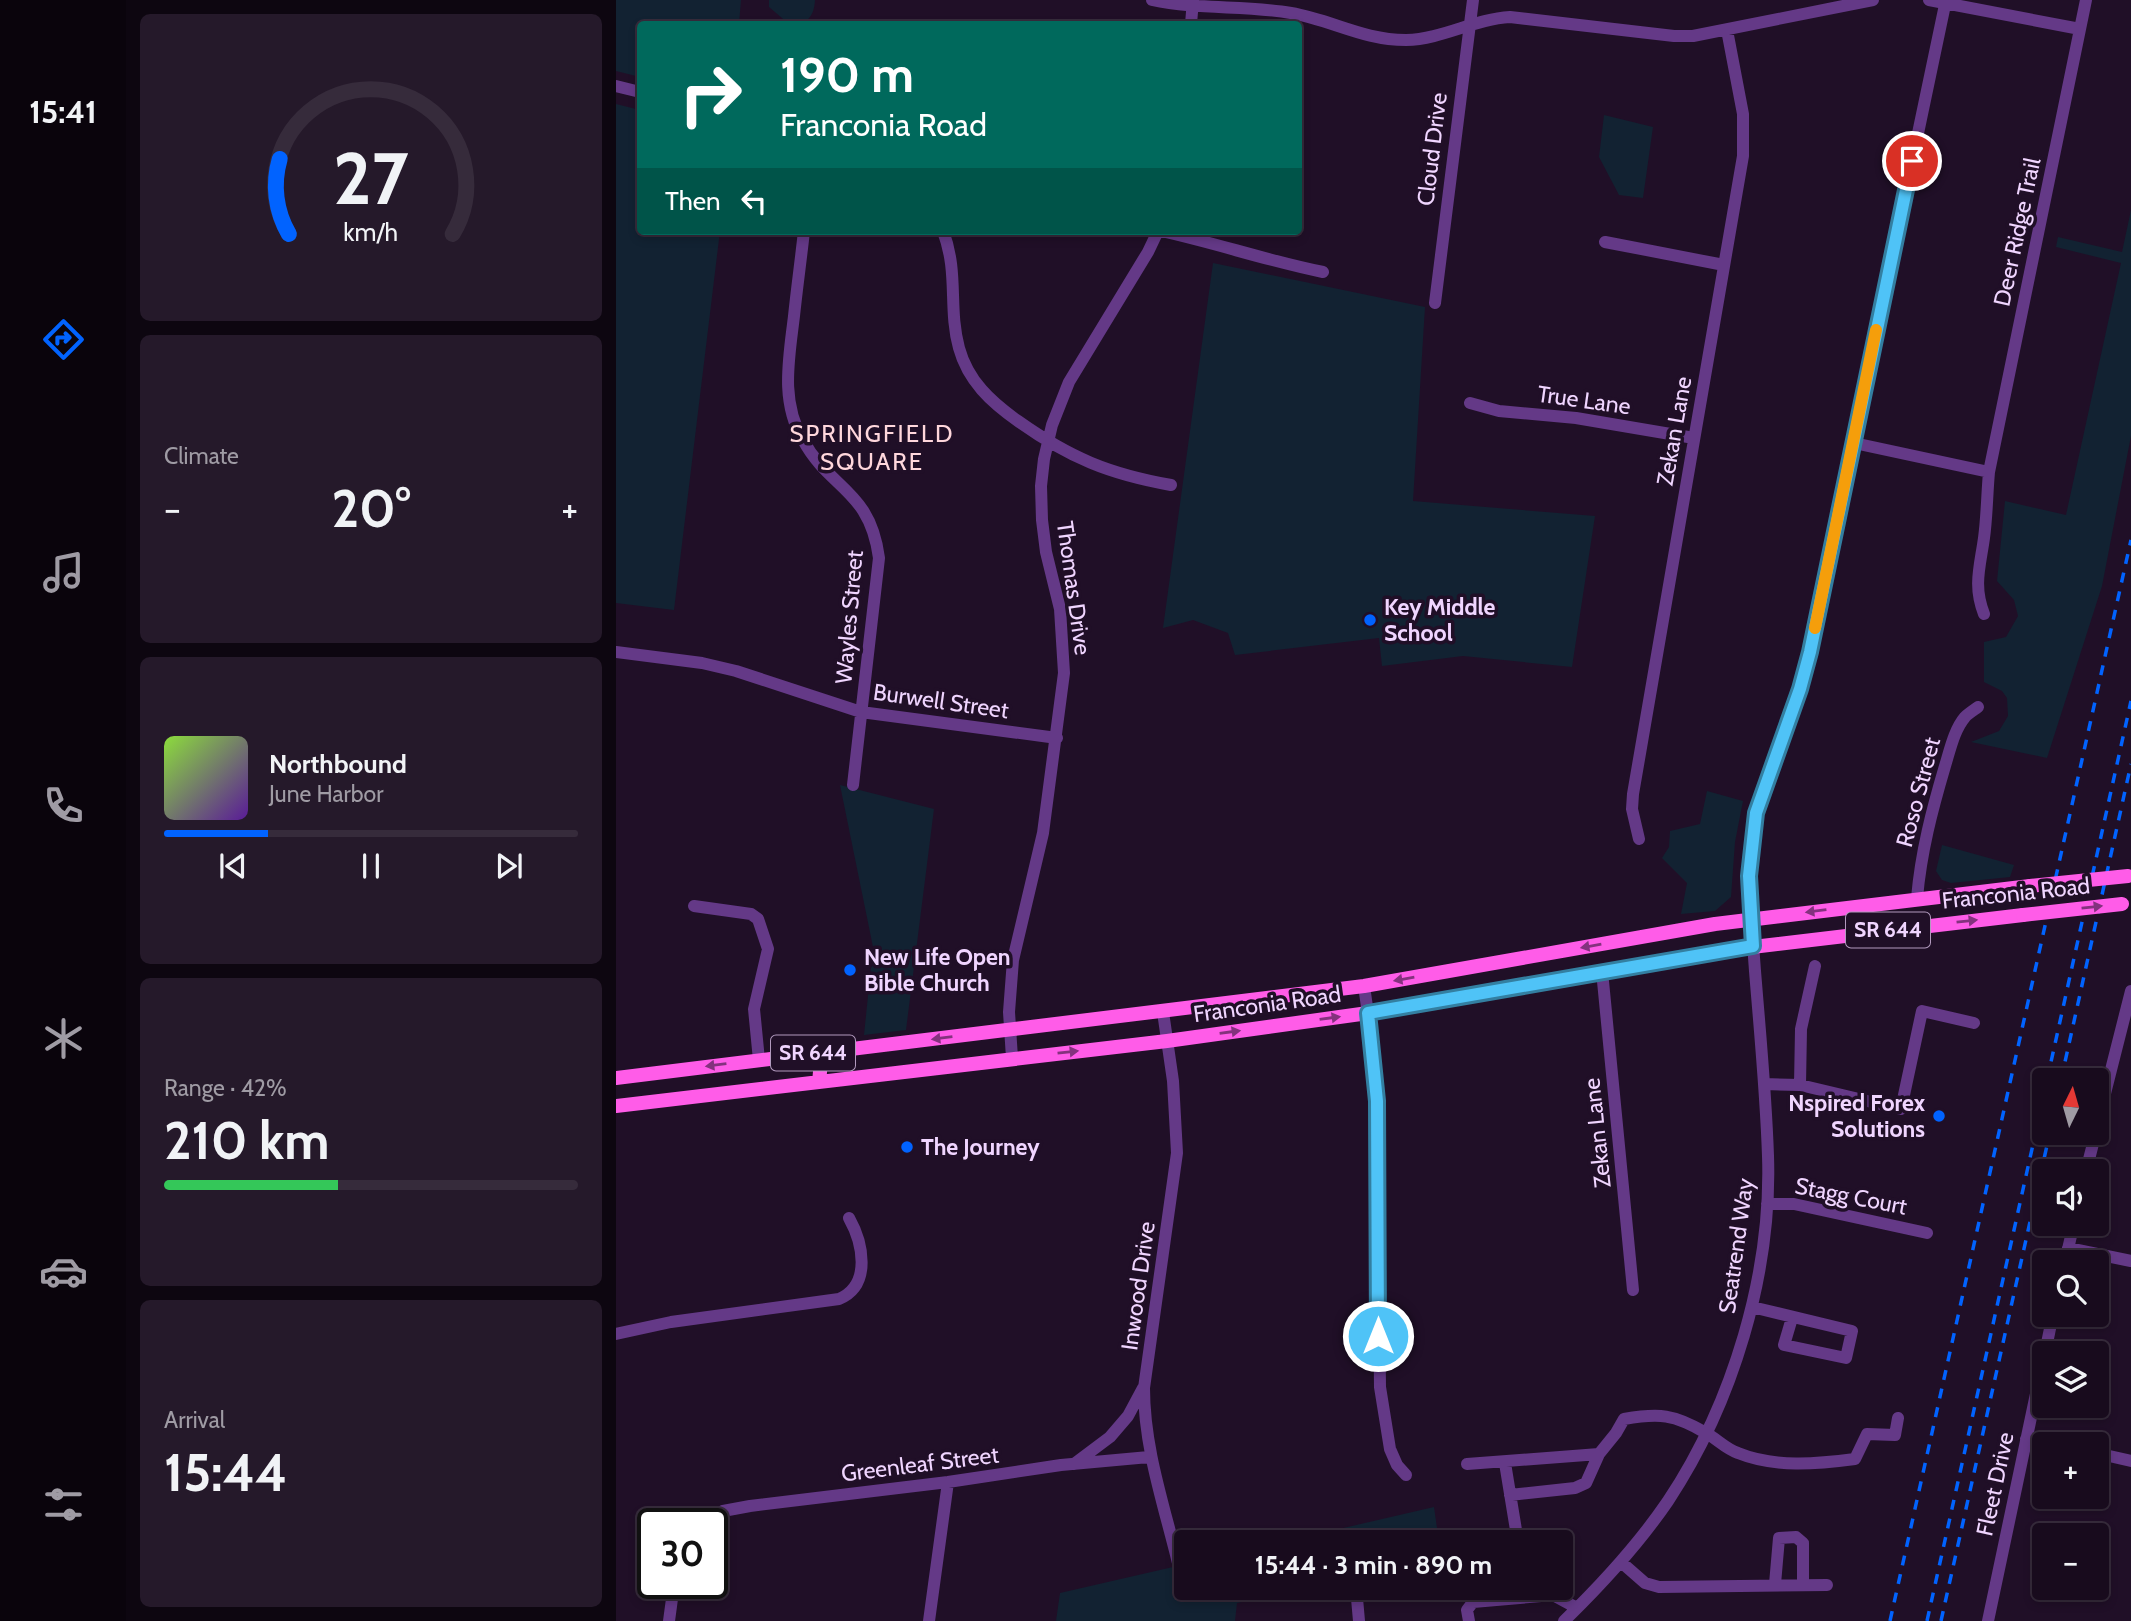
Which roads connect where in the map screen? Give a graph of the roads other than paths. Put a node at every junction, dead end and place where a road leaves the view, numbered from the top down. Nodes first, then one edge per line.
1 (1152, 0) edge
2 (1473, 0) edge
3 (1873, 0) edge
4 (1929, 0) edge
5 (2086, 0) edge
6 (1946, 1) edge
7 (1193, 2) edge
8 (1809, 6) edge
9 (1191, 21) edge
10 (1470, 25) junction
11 (2080, 29) junction
12 (1727, 30) junction
13 (616, 86) edge
14 (637, 91) edge
15 (804, 235) edge
16 (944, 235) edge
17 (1158, 235) edge
18 (1179, 235) edge
19 (1605, 242) dead end
20 (1724, 265) junction
21 (1323, 272) dead end
22 (1435, 303) dead end
23 (1470, 403) dead end
24 (1694, 438) junction
25 (1048, 442) junction
26 (1854, 443) junction
27 (1989, 472) junction
28 (1171, 485) dead end
29 (1984, 614) dead end
30 (616, 652) edge
31 (1978, 706) dead end
32 (862, 712) junction
33 (1057, 738) junction
34 (853, 785) dead end
35 (1639, 839) dead end
36 (2129, 875) edge
37 (1917, 898) junction
38 (2127, 903) edge
39 (694, 906) dead end
40 (1751, 919) junction
41 (1753, 946) junction
42 (1815, 966) dead end
43 (1602, 971) junction
44 (1364, 986) junction
45 (2131, 992) edge
46 (1163, 1013) junction
47 (1368, 1013) junction
48 (1974, 1023) dead end
49 (1010, 1029) junction
50 (1167, 1041) junction
51 (822, 1052) junction
52 (1013, 1058) junction
53 (759, 1060) junction
54 (616, 1078) edge
55 (2109, 1079) edge
56 (819, 1082) junction
57 (1764, 1084) junction
58 (1800, 1085) junction
59 (616, 1106) edge
60 (1767, 1204) junction
61 (849, 1218) dead end
62 (1927, 1233) dead end
63 (2071, 1236) edge
64 (2068, 1248) joint
65 (2131, 1261) edge
66 (1633, 1290) dead end
67 (1752, 1307) junction
68 (1792, 1318) junction
69 (616, 1334) edge
70 (1144, 1384) junction
71 (2032, 1411) edge
72 (1898, 1418) dead end
73 (1706, 1433) junction
74 (2026, 1439) junction
75 (2032, 1440) edge
76 (1600, 1454) junction
77 (2109, 1456) edge
78 (1149, 1457) junction
79 (2131, 1461) edge
80 (1505, 1463) junction
81 (1074, 1464) junction
82 (1466, 1464) dead end
83 (1406, 1475) dead end
84 (948, 1482) junction
85 (1510, 1495) junction
86 (728, 1510) edge
87 (1516, 1530) dead end
88 (1174, 1546) edge
89 (1621, 1562) junction
90 (1775, 1584) junction
91 (1803, 1584) junction
92 (1827, 1585) dead end
93 (672, 1599) edge
94 (1357, 1600) edge
95 (1577, 1608) junction
96 (669, 1621) edge
97 (929, 1621) edge
98 (1359, 1621) edge
99 (1469, 1621) edge
100 (1564, 1621) edge
101 (1988, 1621) edge

1 - 7 street
2 - 10 street, Cloud Drive
3 - 8 street
4 - 6 street
5 - 11 street, Deer Ridge Trail
6 - 11 street
6 - 26 street, Seatrend Way
7 - 9 street
7 - 10 street
8 - 12 street
10 - 12 street
10 - 22 street, Cloud Drive
11 - 27 street, Deer Ridge Trail
12 - 20 street, Zekan Lane
13 - 14 street
15 - 32 street, Wayles Street
16 - 25 street
17 - 25 street, Thomas Drive
18 - 21 street
19 - 20 street
20 - 24 street, Zekan Lane
23 - 24 street, True Lane
24 - 35 street, Zekan Lane
25 - 28 street
25 - 33 street, Thomas Drive
26 - 27 street
26 - 40 street, Seatrend Way
27 - 29 street, Deer Ridge Trail
30 - 32 street, Burwell Street
31 - 37 street, Roso Street
32 - 33 street, Burwell Street
32 - 34 street, Wayles Street
33 - 49 street, Thomas Drive
36 - 37 main road, Franconia Road / SR 644, bridge
37 -> 40 main road, Franconia Road / SR 644
41 -> 38 main road, Franconia Road / SR 644, bridge
39 - 53 street
40 - 41 street, Seatrend Way
40 -> 44 main road, Franconia Road / SR 644
41 - 43 main road, Franconia Road / SR 644
41 - 57 street, Seatrend Way
42 - 58 street
43 - 47 main road, Franconia Road / SR 644
43 - 66 street, Zekan Lane
44 - 46 main road, Franconia Road / SR 644
44 - 47 street
45 - 55 street
46 - 49 main road, Franconia Road / SR 644
46 - 50 street, Inwood Drive
50 -> 47 main road, Franconia Road / SR 644
47 - 83 street
48 - 58 street
49 -> 51 main road, Franconia Road / SR 644
49 - 52 street, Thomas Drive
52 -> 50 main road, Franconia Road / SR 644
50 - 70 street, Inwood Drive
51 - 53 main road, Franconia Road / SR 644
51 - 56 main road
52 - 56 main road, Franconia Road / SR 644
53 -> 54 main road, Franconia Road / SR 644
56 - 59 main road, Franconia Road / SR 644
57 - 58 street
57 - 60 street, Seatrend Way
60 - 62 street, Stagg Court
60 - 67 street, Seatrend Way
61 - 69 street
63 - 64 street
64 - 65 street
67 - 68 street
67 - 73 street, Seatrend Way
68 - 68 street
70 - 78 street, Inwood Drive
70 - 81 street
71 - 74 street, Fleet Drive
72 - 73 street
73 - 76 street
73 - 89 street, Seatrend Way
74 - 75 street
74 - 101 street, Fleet Drive
76 - 80 street
76 - 85 street
77 - 79 street
78 - 81 street, Greenleaf Street
78 - 88 street, Inwood Drive
80 - 82 street
80 - 85 street
81 - 84 street, Greenleaf Street
84 - 86 street, Greenleaf Street
84 - 97 street
85 - 87 street
89 - 90 street
89 - 95 street, Seatrend Way
90 - 91 street
90 - 91 street
91 - 92 street
93 - 96 street
94 - 98 street
95 - 99 street
95 - 100 street, Seatrend Way

